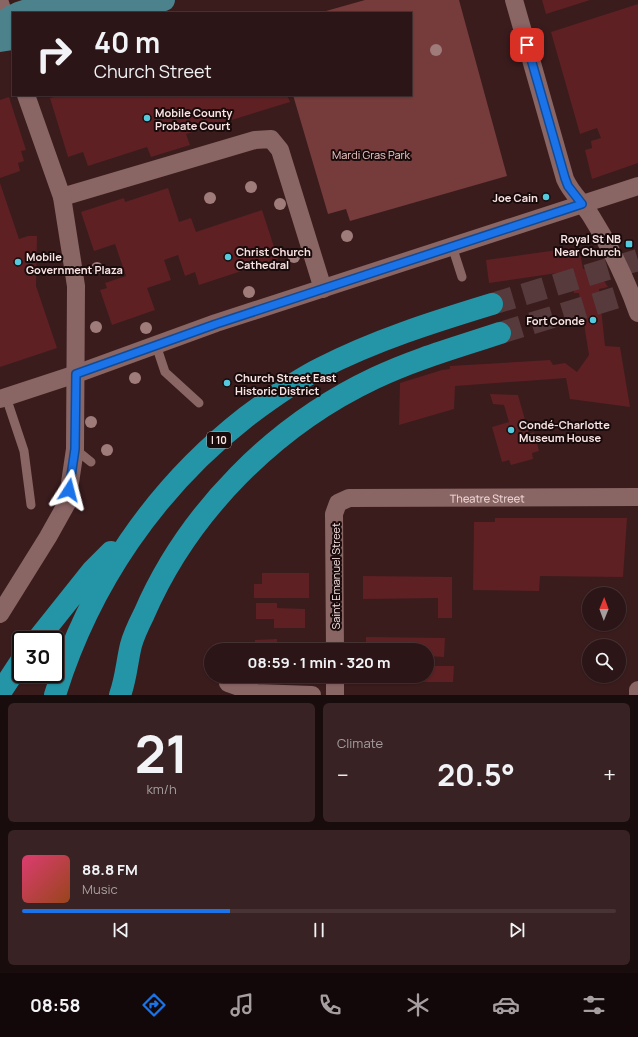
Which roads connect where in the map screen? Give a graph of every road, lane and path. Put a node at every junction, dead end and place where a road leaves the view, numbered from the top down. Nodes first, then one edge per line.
1 (57, 0) edge
2 (90, 0) edge
3 (130, 0) edge
4 (164, 0) edge
5 (514, 0) edge
6 (37, 12) edge
7 (50, 12) edge
8 (95, 12) edge
9 (127, 12) edge
10 (26, 96) edge
11 (638, 186) edge
12 (62, 197) junction
13 (582, 204) junction
14 (452, 246) junction
15 (462, 277) dead end
16 (323, 289) junction
17 (492, 304) tunnel mouth
18 (638, 313) edge
19 (500, 333) tunnel mouth
20 (156, 345) junction
21 (76, 374) junction
22 (3, 398) edge
23 (199, 404) dead end
24 (75, 449) junction
25 (91, 462) dead end
26 (638, 497) edge
27 (338, 504) joint
28 (31, 505) dead end
29 (150, 512) junction
30 (0, 614) edge
31 (44, 631) edge
32 (335, 643) edge
33 (12, 675) edge
34 (228, 683) dead end
35 (335, 683) edge
36 (638, 690) edge
37 (0, 693) edge
38 (55, 695) edge
39 (120, 695) edge
40 (312, 695) edge
41 (335, 695) edge
42 (638, 695) edge

1 - 6 main road
2 - 7 main road
3 - 8 main road
4 - 9 main road
5 - 13 street
10 - 12 street
11 - 13 street
12 - 16 street
12 - 21 street
13 - 14 street
13 - 18 street
14 - 15 lane
14 - 16 street
16 - 20 street
17 - 29 highway, I 10
19 - 39 highway
20 - 21 street
20 - 23 lane
21 - 22 street
21 - 24 street
22 - 28 lane
24 - 25 lane
24 - 30 street
26 - 27 street, Theatre Street
27 - 32 street, Saint Emanuel Street
29 - 31 highway
29 - 38 highway, I 10
33 - 37 highway
34 - 40 street
35 - 41 street
36 - 42 street

